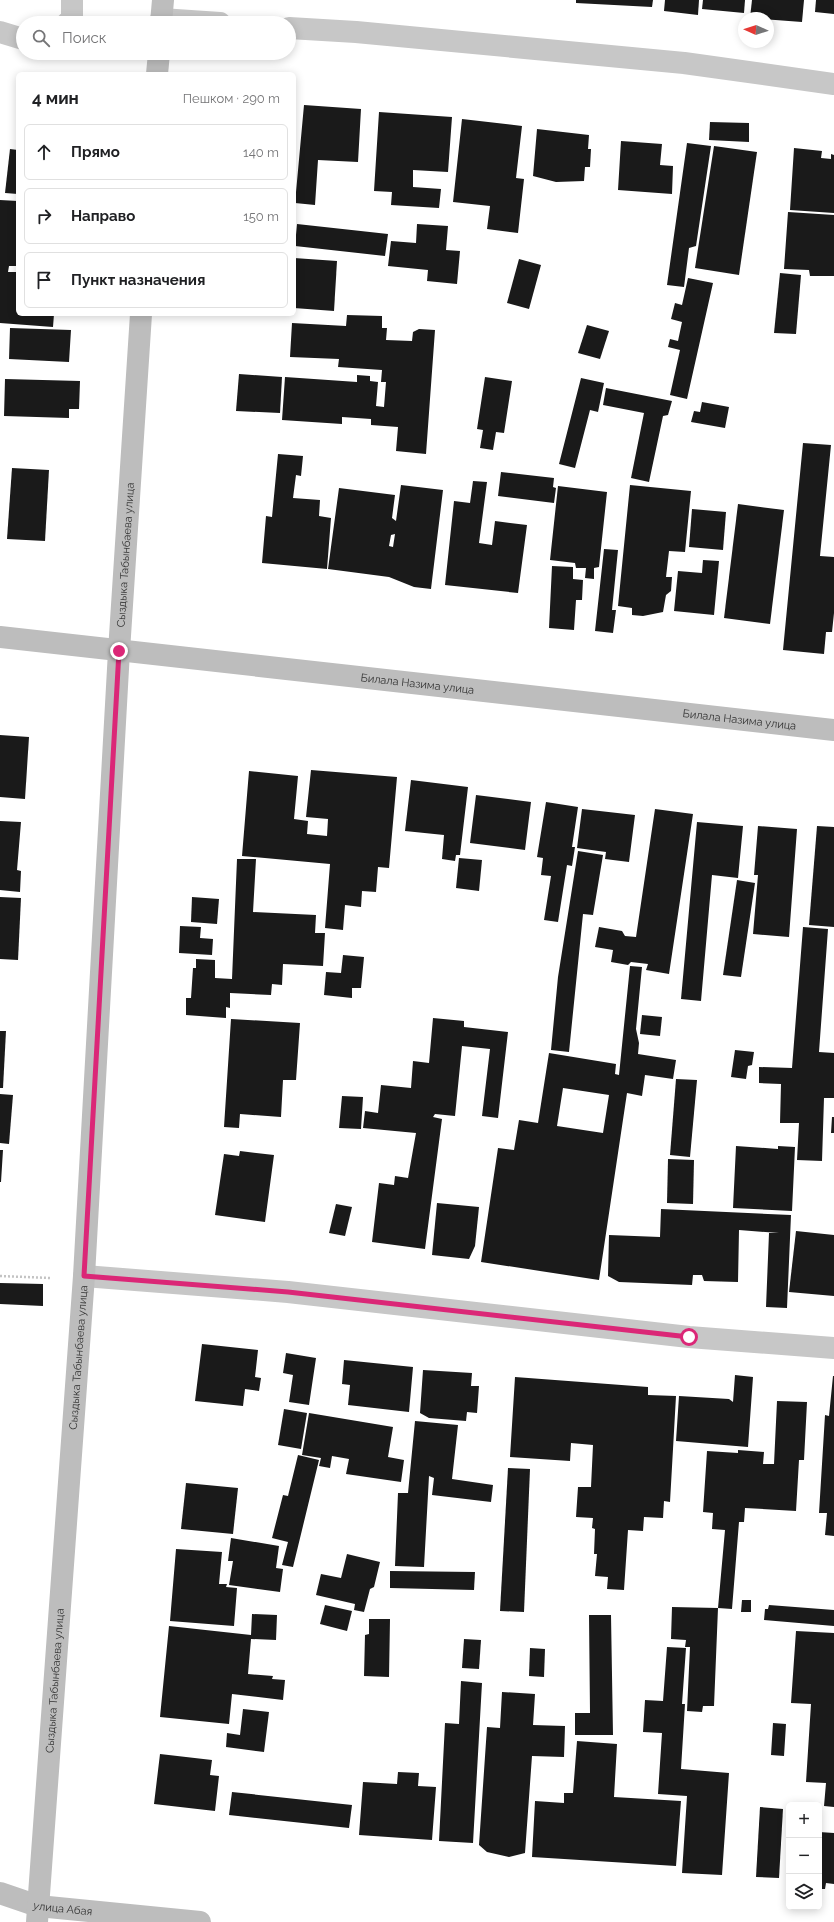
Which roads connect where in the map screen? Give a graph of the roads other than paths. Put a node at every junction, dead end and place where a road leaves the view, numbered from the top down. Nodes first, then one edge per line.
1 (72, 0) edge
2 (162, 14) edge
3 (72, 16) edge
4 (175, 16) edge
5 (296, 28) edge
6 (0, 32) edge
7 (16, 36) edge
8 (158, 60) edge
9 (157, 72) edge
10 (834, 84) edge
11 (141, 316) edge
12 (0, 637) edge
13 (119, 651) junction
14 (834, 730) edge
15 (84, 1276) junction
16 (834, 1348) edge
17 (0, 1893) edge
18 (38, 1914) edge
19 (200, 1922) edge

1 - 3 street
2 - 4 street
5 - 10 street
6 - 7 street
8 - 9 street
11 - 13 street, Сыздыка Табынбаева улица
12 - 13 street, Билала Назима улица
13 - 14 street, Билала Назима улица
13 - 15 street, Сыздыка Табынбаева улица
15 - 16 street
15 - 18 street, Сыздыка Табынбаева улица
17 - 18 street, улица Абая
18 - 19 street, улица Абая

